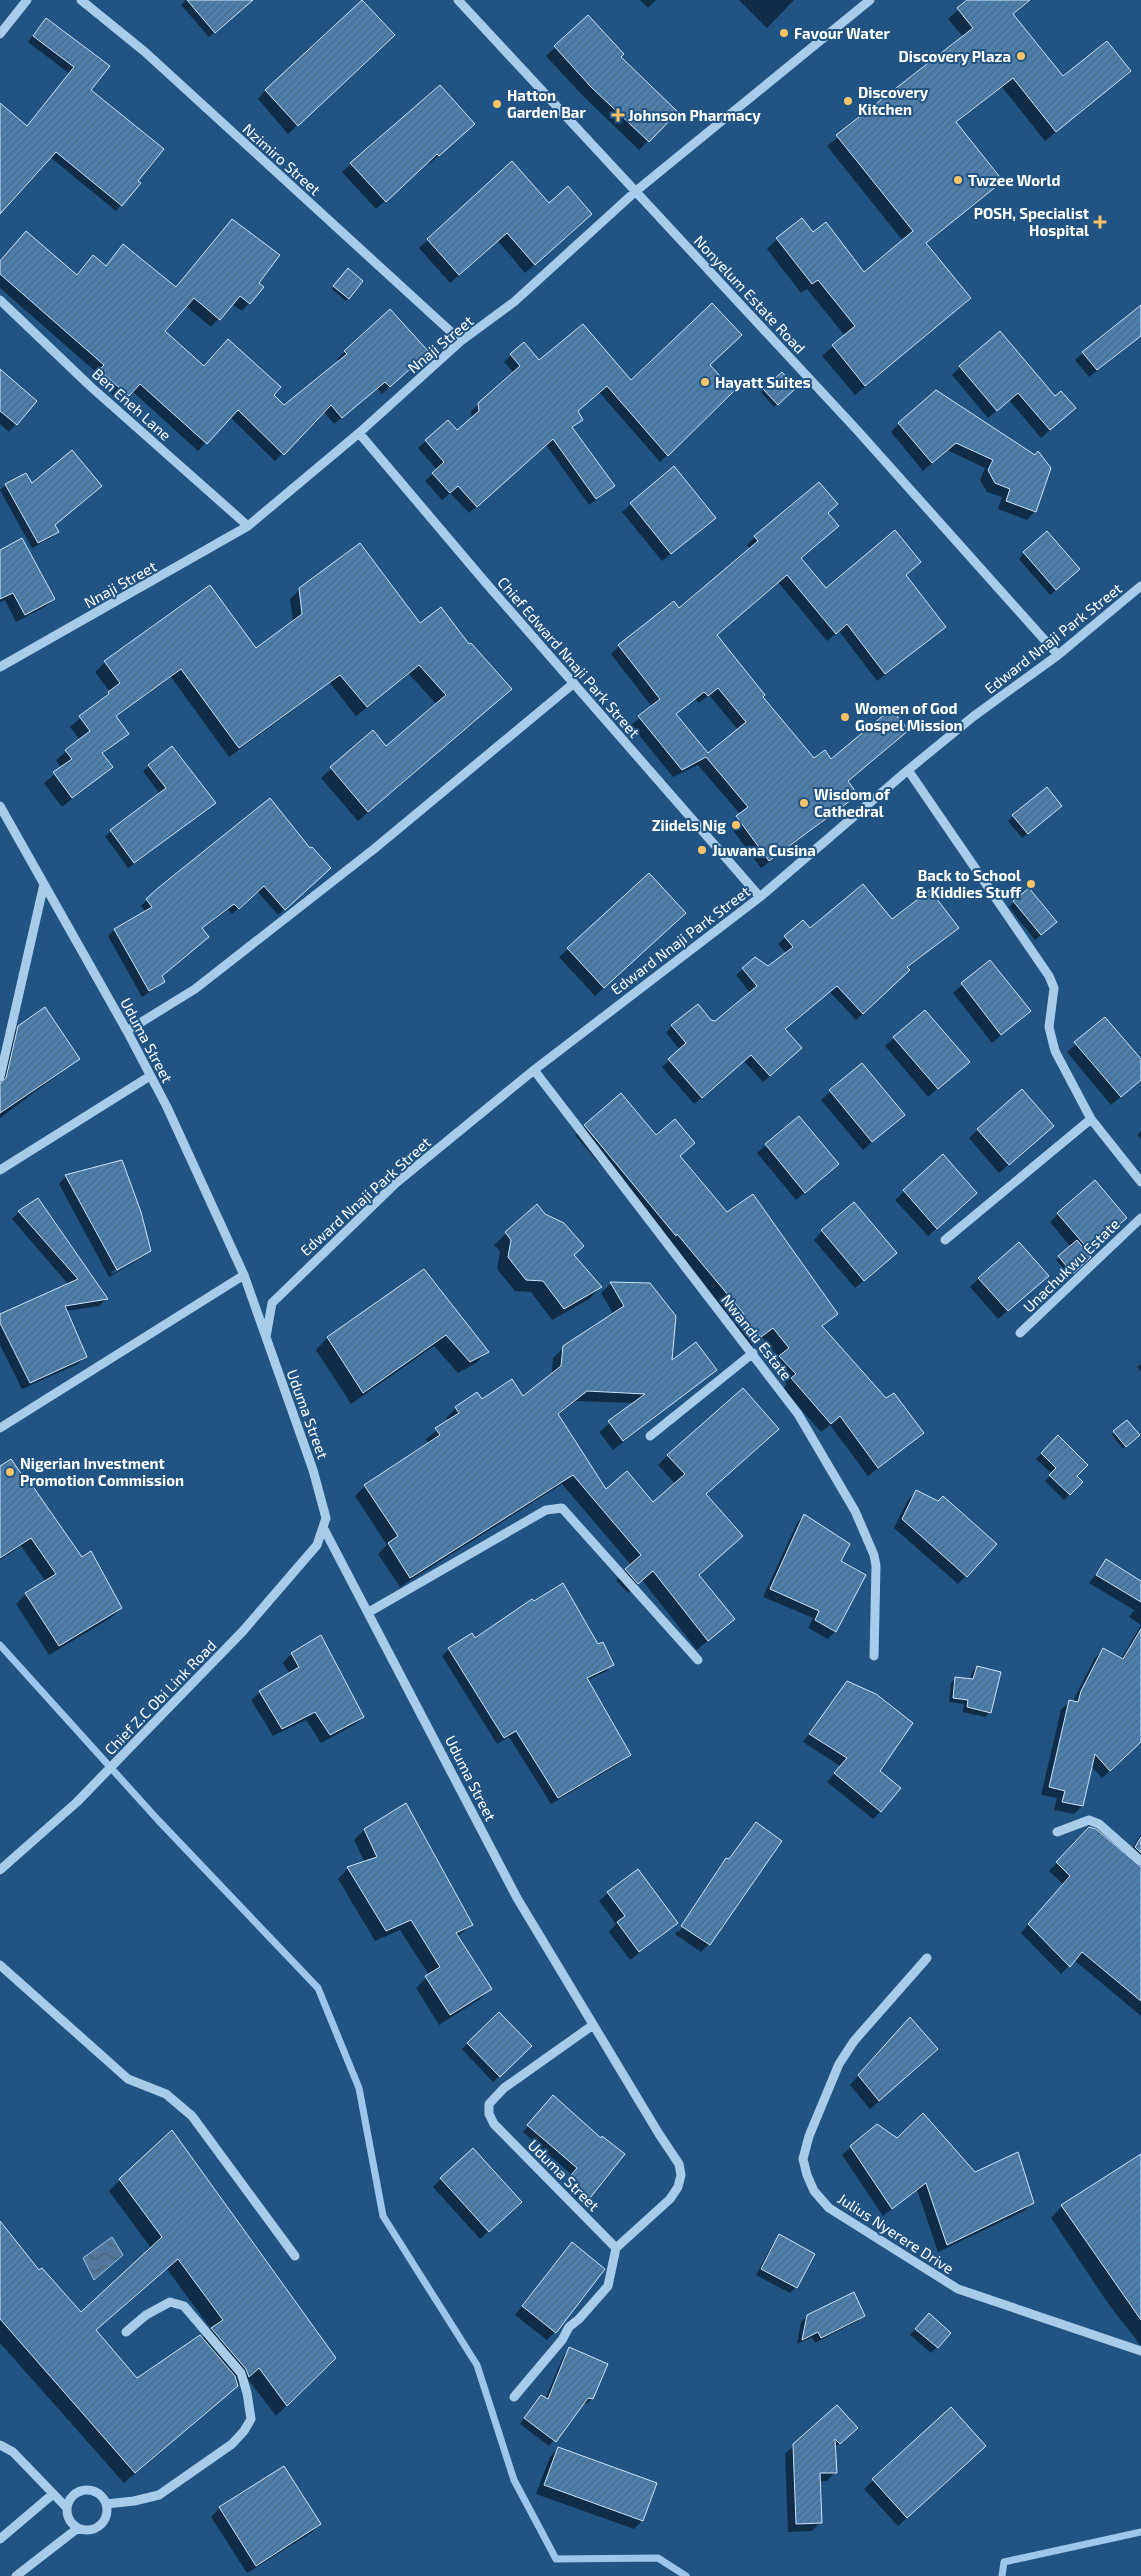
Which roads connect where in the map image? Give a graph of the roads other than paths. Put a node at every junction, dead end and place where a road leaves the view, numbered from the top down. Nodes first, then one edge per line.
1 (28, 0) edge
2 (81, 0) edge
3 (458, 0) edge
4 (870, 0) edge
5 (0, 34) edge
6 (636, 191) junction
7 (0, 300) edge
8 (461, 341) junction
9 (359, 433) junction
10 (248, 526) junction
11 (1141, 586) edge
12 (1058, 654) junction
13 (0, 668) edge
14 (574, 683) junction
15 (908, 770) junction
16 (0, 806) edge
17 (44, 884) junction
18 (760, 896) junction
19 (127, 1031) junction
20 (534, 1070) junction
21 (150, 1076) junction
22 (0, 1077) edge
23 (1092, 1119) junction
24 (0, 1170) edge
25 (1141, 1182) edge
26 (1141, 1218) edge
27 (945, 1240) dead end
28 (244, 1275) junction
29 (1020, 1333) dead end
30 (266, 1339) junction
31 (753, 1353) junction
32 (0, 1428) edge
33 (650, 1436) dead end
34 (324, 1529) junction
35 (369, 1612) junction
36 (874, 1656) dead end
37 (698, 1660) dead end
38 (1057, 1832) dead end
39 (1141, 1861) edge
40 (0, 1870) edge
41 (927, 1958) dead end
42 (0, 1965) edge
43 (593, 2025) junction
44 (616, 2248) junction
45 (295, 2256) dead end
46 (126, 2332) dead end
47 (1141, 2351) edge
48 (514, 2397) dead end
49 (0, 2445) edge
50 (53, 2494) junction
51 (106, 2504) junction
52 (67, 2508) junction
53 (78, 2528) junction
54 (2, 2534) edge
55 (16, 2576) edge

1 - 5 street
2 - 8 street, Nzimiro Street
3 - 6 street, Nonyelum Estate Road
4 - 6 street, Nnaji Street
6 - 8 street, Nnaji Street
6 - 12 street, Nonyelum Estate Road
7 - 10 street, Ben Eneh Lane
8 - 9 street, Nnaji Street
9 - 10 street, Nnaji Street
9 - 14 street, Chief Edward Nnaji Park Street
10 - 13 street, Nnaji Street
11 - 12 street, Edward Nnaji Park Street
12 - 15 street, Edward Nnaji Park Street
14 - 18 street, Chief Edward Nnaji Park Street
14 - 19 street
15 - 18 street, Edward Nnaji Park Street
15 - 23 street
16 - 17 street, Uduma Street
17 - 19 street, Uduma Street
17 - 22 street
18 - 20 street, Edward Nnaji Park Street
19 - 21 street, Uduma Street
20 - 30 street, Edward Nnaji Park Street
20 - 31 street, Nwandu Estate
21 - 24 street
21 - 28 street, Uduma Street
23 - 25 street
23 - 27 street
26 - 29 street, Unachukwu Estate
28 - 30 street, Uduma Street
28 - 32 street
30 - 34 street, Uduma Street
31 - 33 street
31 - 36 street, Nwandu Estate
34 - 35 street, Uduma Street
34 - 40 street, Chief Z.C Obi Link Road
35 - 37 street
35 - 43 street, Uduma Street
38 - 39 street
41 - 47 street, Julius Nyerere Drive
42 - 45 street
43 - 44 street, Uduma Street
43 - 44 street, Uduma Street
44 - 48 street
46 - 51 street
49 - 50 street
50 - 52 street
50 - 54 street
51 - 52 street
51 - 53 street
52 - 53 street
53 - 55 street

